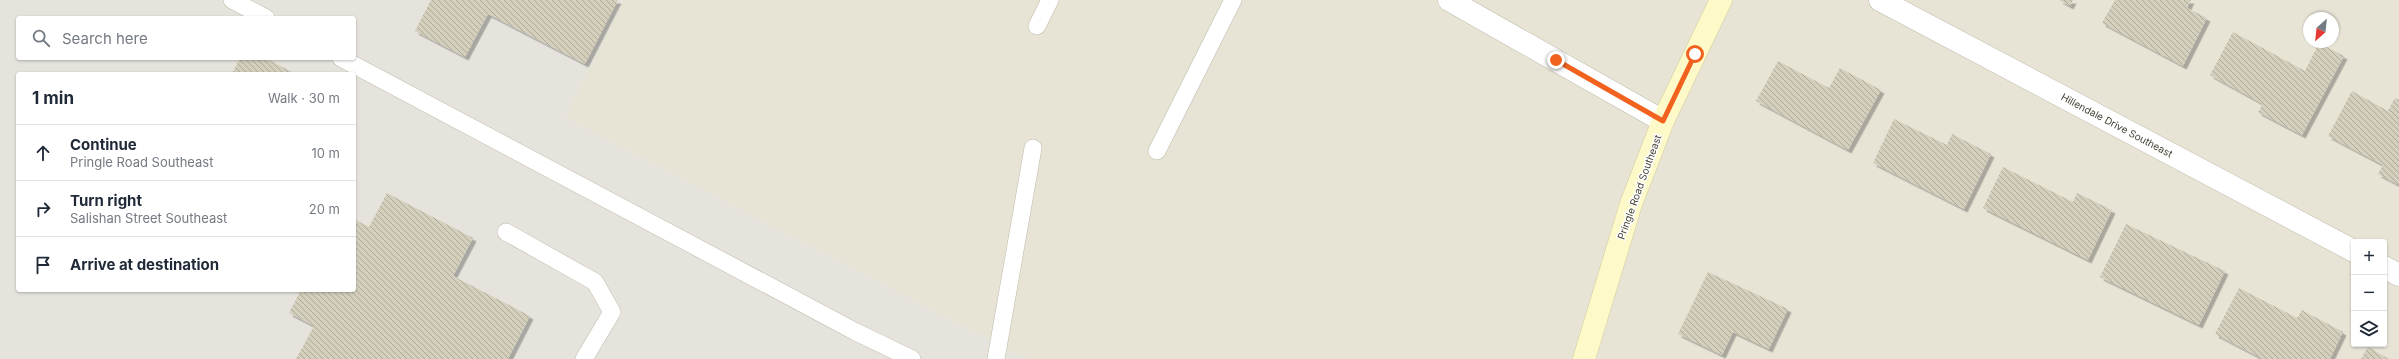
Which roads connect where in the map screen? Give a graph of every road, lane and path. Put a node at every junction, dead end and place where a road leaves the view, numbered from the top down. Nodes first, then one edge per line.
1 (232, 0) edge
2 (1050, 0) edge
3 (1233, 0) edge
4 (1449, 0) edge
5 (1721, 0) edge
6 (1880, 0) edge
7 (262, 16) edge
8 (1037, 26) dead end
9 (345, 60) edge
10 (1663, 121) junction
11 (1033, 148) dead end
12 (1157, 151) dead end
13 (506, 232) dead end
14 (2351, 249) edge
15 (2387, 269) edge
16 (2399, 275) edge
17 (584, 359) edge
18 (912, 359) edge
19 (996, 359) edge
20 (1584, 359) edge

1 - 7 lane
2 - 8 lane
3 - 12 lane
4 - 10 street
5 - 10 street, Pringle Road Southeast
6 - 14 street, Hillendale Drive Southeast
9 - 18 lane
10 - 20 street, Pringle Road Southeast
11 - 19 lane
13 - 17 lane
15 - 16 street

